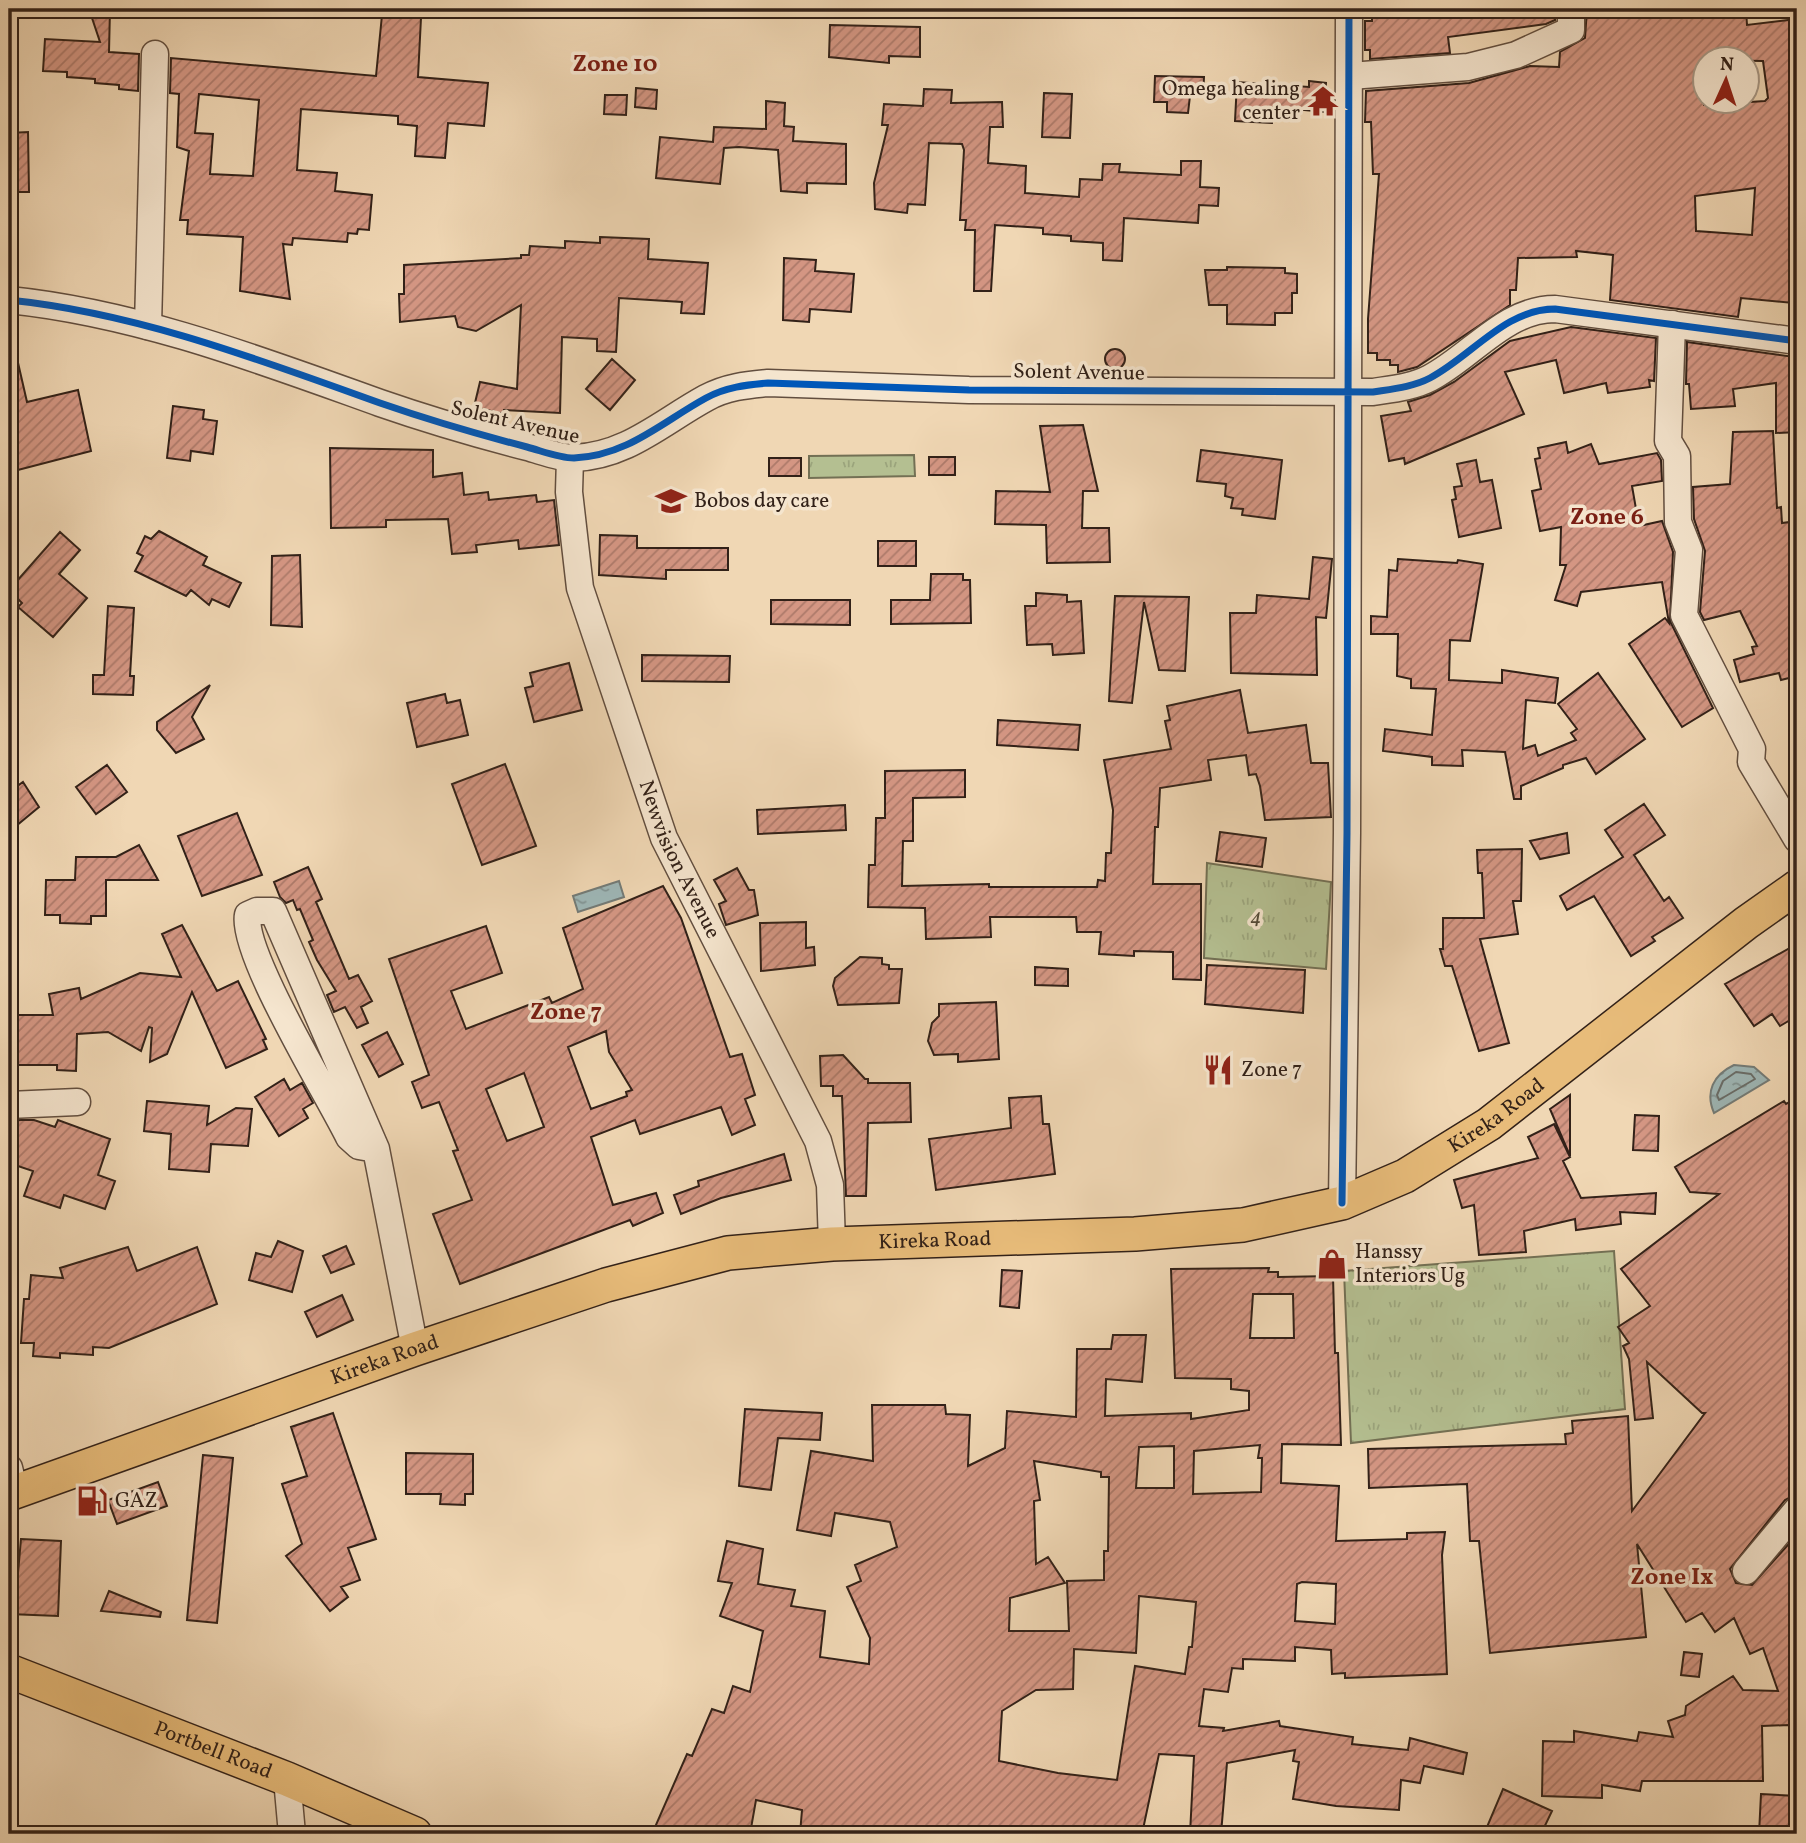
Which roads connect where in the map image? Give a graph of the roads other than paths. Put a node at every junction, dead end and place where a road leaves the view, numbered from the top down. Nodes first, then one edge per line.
1 (1349, 9) edge
2 (1571, 9) edge
3 (155, 54) dead end
4 (1350, 76) junction
5 (9, 300) edge
6 (1672, 324) junction
7 (148, 326) junction
8 (1797, 341) edge
9 (1350, 394) junction
10 (570, 458) junction
11 (1797, 839) edge
12 (1797, 887) edge
13 (315, 1009) junction
14 (288, 1021) junction
15 (77, 1102) dead end
16 (9, 1105) edge
17 (376, 1149) junction
18 (1342, 1203) junction
19 (832, 1244) junction
20 (415, 1349) junction
21 (11, 1485) edge
22 (1797, 1510) edge
23 (1746, 1571) dead end
24 (9, 1671) edge
25 (287, 1779) junction
26 (292, 1834) edge
27 (415, 1834) edge

1 - 4 street
2 - 4 street
3 - 7 street
4 - 9 street
5 - 7 street, Solent Avenue
6 - 8 street, Solent Avenue
6 - 9 street, Solent Avenue
6 - 11 street
7 - 10 street, Solent Avenue
9 - 10 street, Solent Avenue
9 - 18 street
10 - 19 street, Newvision Avenue
12 - 18 main road, Kireka Road
13 - 14 street
13 - 14 street
13 - 17 street
14 - 17 street
15 - 16 street
17 - 20 street
18 - 19 main road, Kireka Road
19 - 20 main road, Kireka Road
20 - 21 main road, Kireka Road
22 - 23 street
24 - 25 main road, Portbell Road
25 - 26 street
25 - 27 main road, Portbell Road

